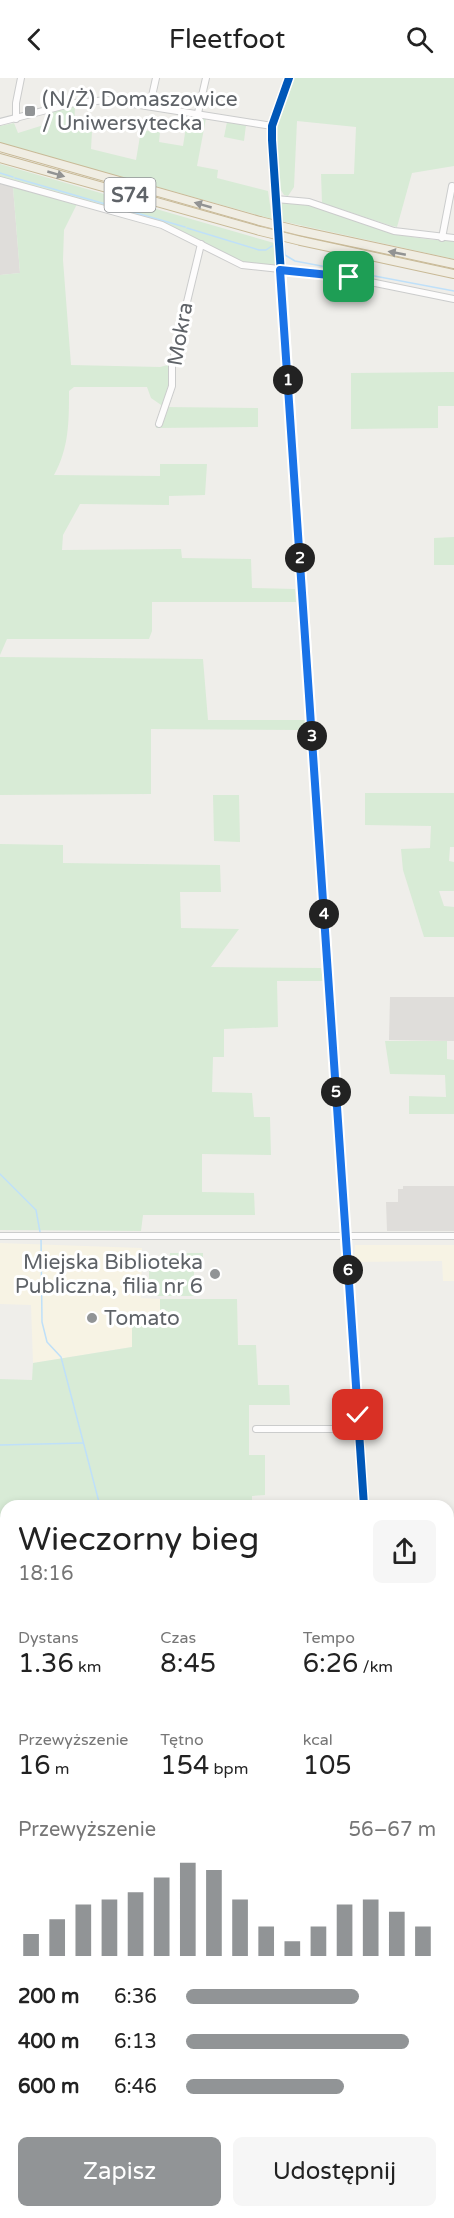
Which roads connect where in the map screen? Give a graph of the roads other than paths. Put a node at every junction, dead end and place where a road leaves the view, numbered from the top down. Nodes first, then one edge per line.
1 (21, 78) edge
2 (156, 78) edge
3 (206, 78) edge
4 (289, 78) edge
5 (150, 105) junction
6 (198, 113) junction
7 (16, 119) junction
8 (0, 122) edge
9 (272, 126) junction
10 (0, 147) edge
11 (0, 158) edge
12 (0, 180) edge
13 (452, 186) dead end
14 (276, 199) junction
15 (442, 238) junction
16 (454, 238) edge
17 (201, 244) junction
18 (454, 264) edge
19 (280, 270) junction
20 (454, 274) edge
21 (454, 299) edge
22 (159, 424) dead end
23 (0, 1236) edge
24 (346, 1236) junction
25 (454, 1236) edge
26 (256, 1429) dead end
27 (359, 1430) junction
28 (364, 1500) edge

1 - 7 street
2 - 5 street
3 - 6 street
4 - 9 street
5 - 6 street
5 - 7 street
6 - 9 street
7 - 8 street
9 - 14 street
18 -> 10 highway, S74, bridge
11 -> 20 highway, S74, bridge
12 - 17 street
13 - 15 street
14 - 15 street
14 - 19 street
15 - 16 street
17 - 19 street
17 - 22 street, Mokra
19 - 21 street
19 - 24 street
23 - 24 street
24 - 25 street
24 - 27 street
26 - 27 street
27 - 28 street

